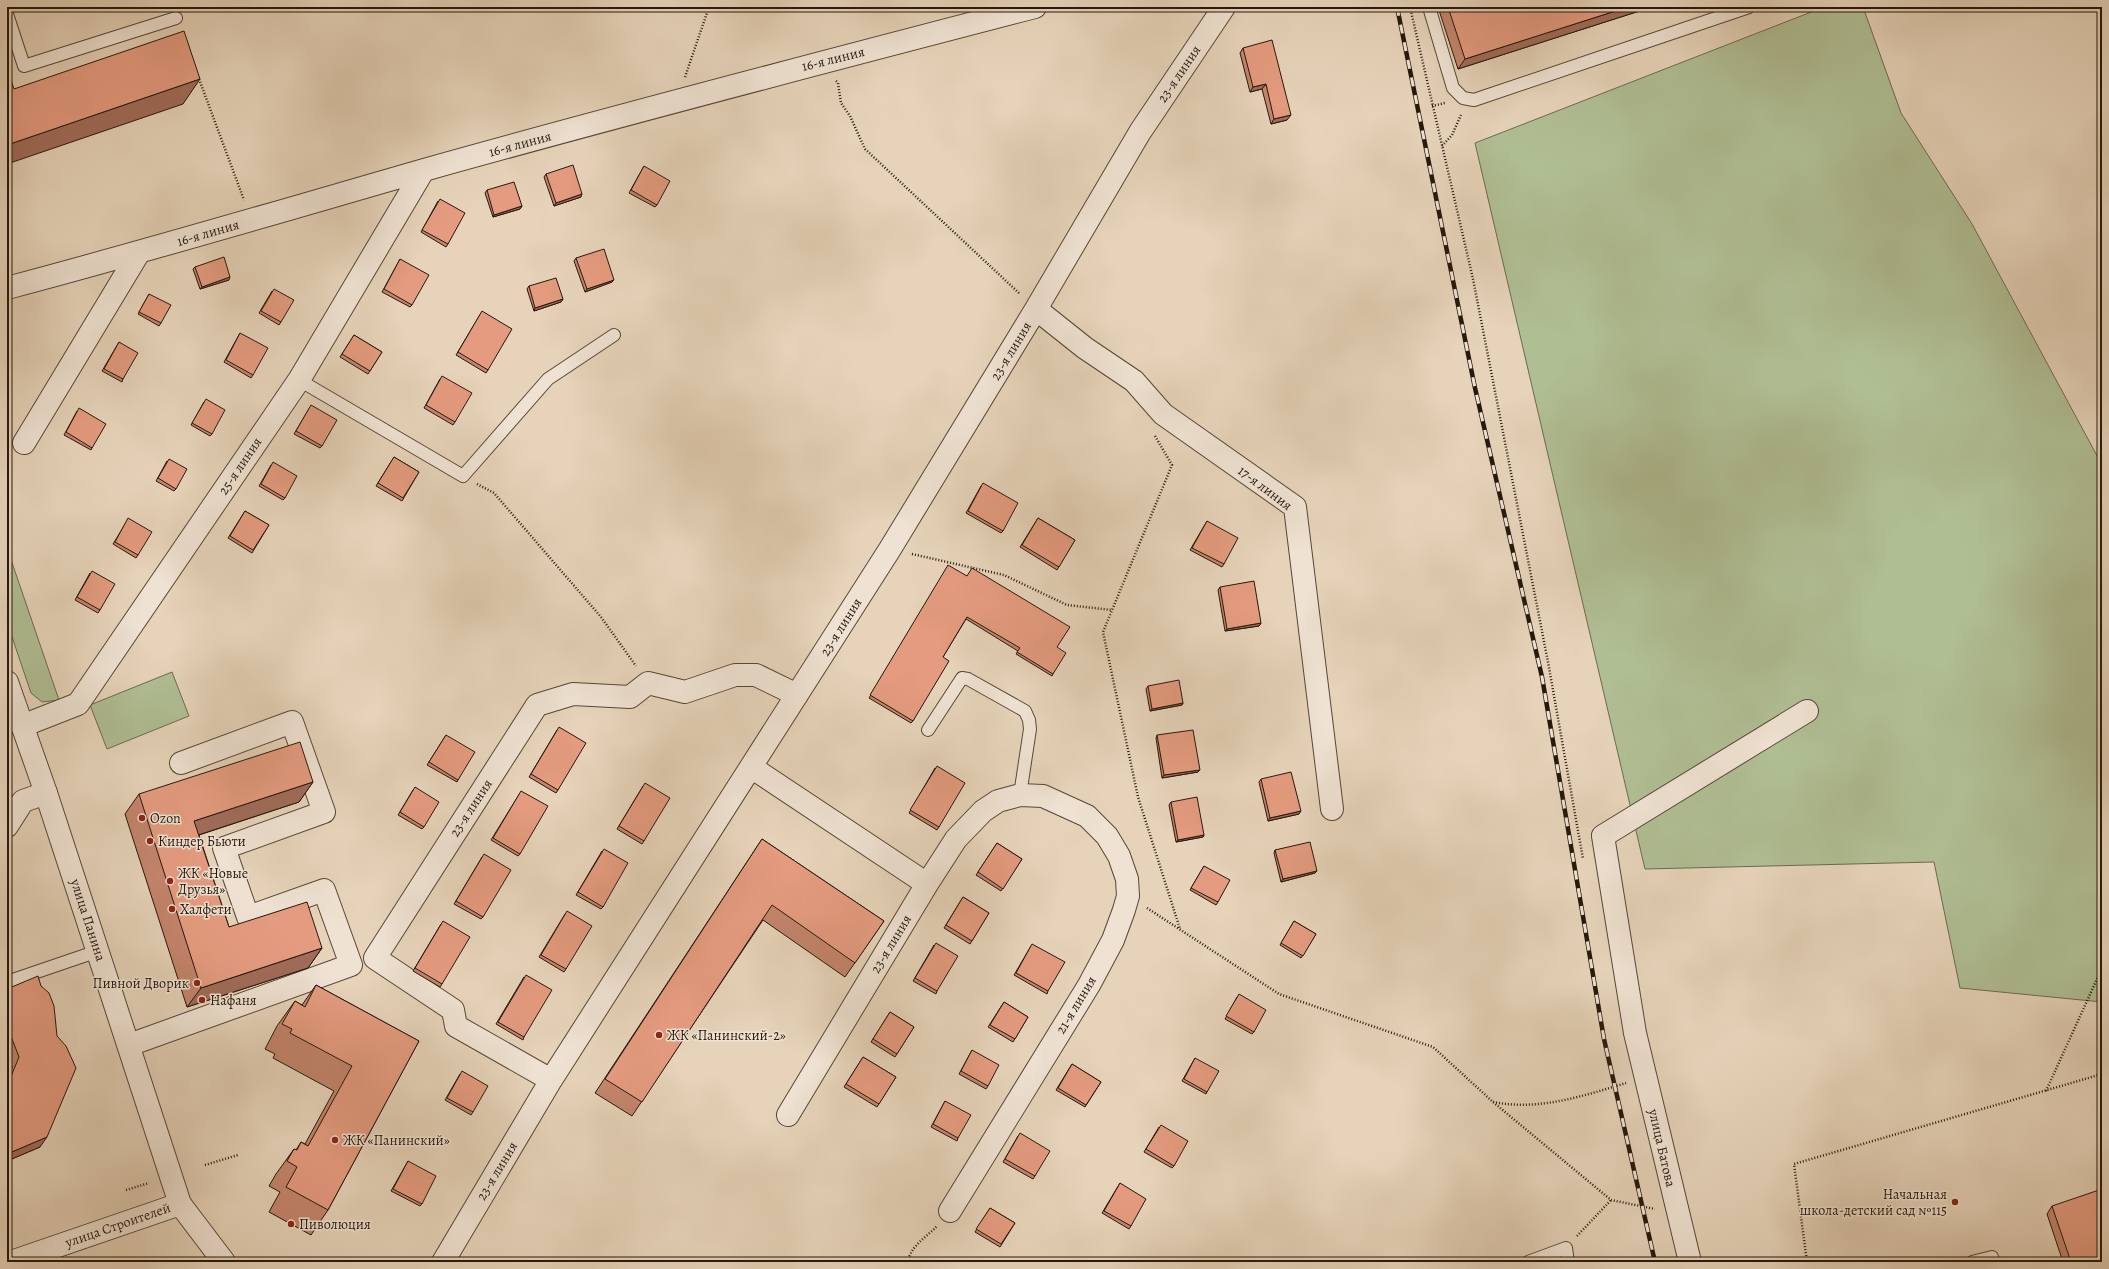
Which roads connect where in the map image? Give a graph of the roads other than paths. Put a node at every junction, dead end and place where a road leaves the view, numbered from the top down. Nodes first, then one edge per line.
1 (1035, 7) edge
2 (1224, 7) edge
3 (1429, 7) edge
4 (1749, 7) edge
5 (7, 14) edge
6 (176, 18) dead end
7 (423, 171) junction
8 (138, 254) junction
9 (7, 288) edge
10 (1036, 309) junction
11 (614, 336) dead end
12 (299, 380) junction
13 (24, 443) dead end
14 (7, 684) edge
15 (797, 695) junction
16 (1807, 711) dead end
17 (22, 726) junction
18 (928, 730) dead end
19 (181, 763) dead end
20 (751, 767) junction
21 (46, 794) junction
22 (1020, 795) junction
23 (1063, 804) joint
24 (1332, 810) dead end
25 (7, 826) edge
26 (927, 884) junction
27 (98, 950) junction
28 (7, 982) edge
29 (129, 1045) junction
30 (551, 1080) junction
31 (788, 1115) dead end
32 (180, 1204) junction
33 (950, 1211) road end
34 (11, 1262) edge
35 (224, 1262) edge
36 (443, 1262) edge
37 (1528, 1262) edge
38 (1568, 1262) edge
39 (1690, 1262) edge
40 (1972, 1262) edge
41 (1993, 1262) edge

1 - 7 street, 16-я линия
2 - 10 street, 23-я линия
3 - 4 lane
5 - 6 lane
7 - 8 street, 16-я линия
7 - 12 street, 25-я линия
8 - 9 street, 16-я линия
8 - 13 street
10 - 15 street, 23-я линия
10 - 24 street, 17-я линия
11 - 12 lane
12 - 17 street, 25-я линия
14 - 17 street, улица Панина
15 - 20 street, 23-я линия
15 - 30 street, 23-я линия
16 - 39 street, улица Батова
17 - 21 street, улица Панина
18 - 22 lane
19 - 29 street
20 - 26 street
20 - 30 street, 23-я линия
21 - 25 street
21 - 27 street, улица Панина
22 - 23 street, 23-я линия
22 - 26 street, 23-я линия
23 - 33 street, 21-я линия
26 - 31 street, 23-я линия
27 - 28 lane
27 - 29 street, улица Панина
29 - 32 street, улица Панина
30 - 36 street, 23-я линия
32 - 34 street, улица Строителей
32 - 35 street, улица Панина
37 - 38 lane
40 - 41 lane

